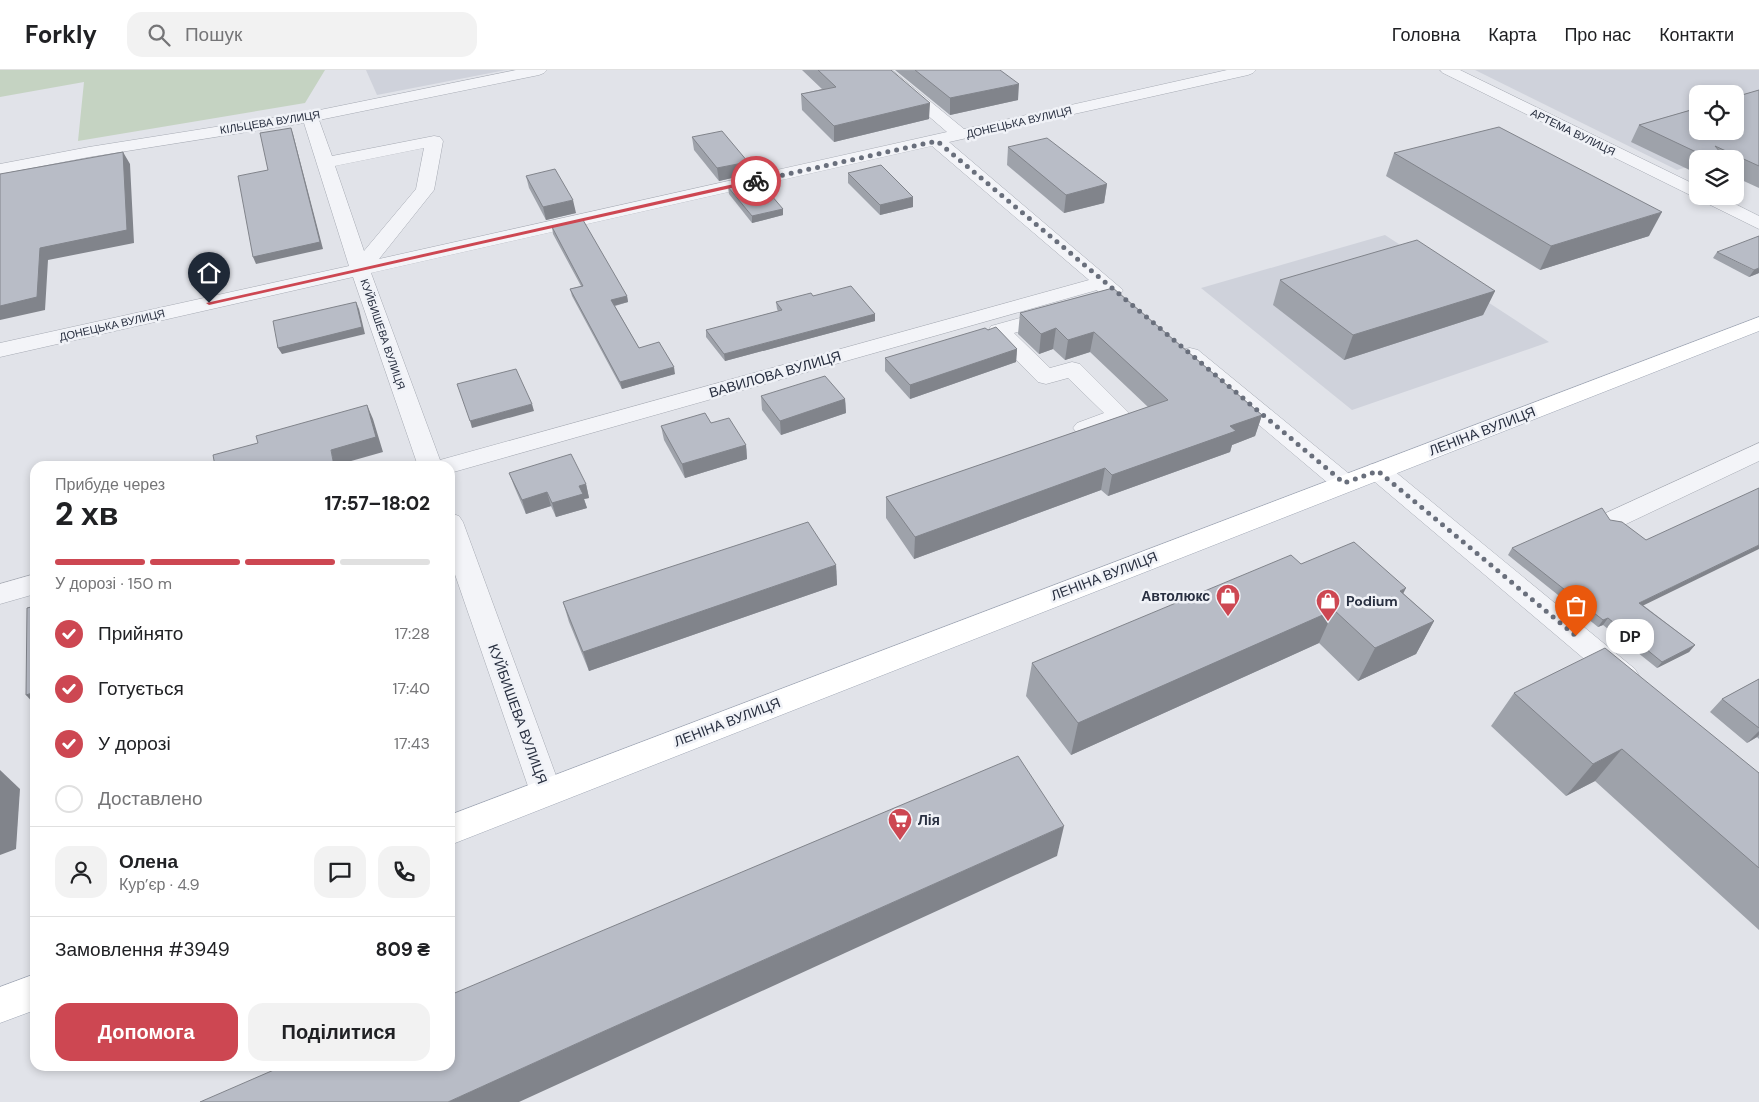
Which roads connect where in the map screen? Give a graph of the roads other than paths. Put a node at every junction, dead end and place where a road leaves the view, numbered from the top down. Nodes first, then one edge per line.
1 (539, 70) edge
2 (883, 70) edge
3 (1248, 70) edge
4 (1448, 70) edge
5 (310, 117) junction
6 (961, 135) junction
7 (1583, 137) junction
8 (937, 141) junction
9 (1561, 144) dead end
10 (325, 162) junction
11 (0, 169) edge
12 (1689, 189) edge
13 (1722, 205) edge
14 (1759, 223) edge
15 (360, 269) junction
16 (1103, 282) junction
17 (1133, 307) edge
18 (1759, 323) edge
19 (1178, 344) edge
20 (0, 350) edge
21 (1085, 428) edge
22 (1759, 451) edge
23 (428, 461) edge
24 (455, 463) edge
25 (1378, 471) junction
26 (1344, 483) junction
27 (1615, 519) edge
28 (455, 536) edge
29 (30, 585) edge
30 (0, 594) edge
31 (1645, 694) edge
32 (546, 792) junction
33 (455, 828) edge
34 (30, 994) edge
35 (0, 1005) edge

1 - 5 street, КІЛЬЦЕВА ВУЛИЦЯ
2 - 6 street
3 - 6 street, ДОНЕЦЬКА ВУЛИЦЯ
4 - 7 street, АРТЕМА ВУЛИЦЯ
5 - 10 street, КУЙБИШЕВА ВУЛИЦЯ
5 - 11 street, КІЛЬЦЕВА ВУЛИЦЯ
6 - 8 street, ДОНЕЦЬКА ВУЛИЦЯ
7 - 9 street
7 - 12 street, АРТЕМА ВУЛИЦЯ
8 - 15 street, ДОНЕЦЬКА ВУЛИЦЯ
8 - 16 street
10 - 15 street, КУЙБИШЕВА ВУЛИЦЯ
10 - 15 street
13 - 14 street
15 - 20 street, ДОНЕЦЬКА ВУЛИЦЯ
15 - 23 street, КУЙБИШЕВА ВУЛИЦЯ
16 - 17 street
16 - 21 street
16 - 24 street, ВАВИЛОВА ВУЛИЦЯ
18 - 25 main road, ЛЕНІНА ВУЛИЦЯ
19 - 26 street
22 - 27 street
25 - 26 main road, ЛЕНІНА ВУЛИЦЯ
25 - 31 street
26 - 32 main road, ЛЕНІНА ВУЛИЦЯ
28 - 32 street, КУЙБИШЕВА ВУЛИЦЯ
29 - 30 street
32 - 33 main road, ЛЕНІНА ВУЛИЦЯ
34 - 35 main road

